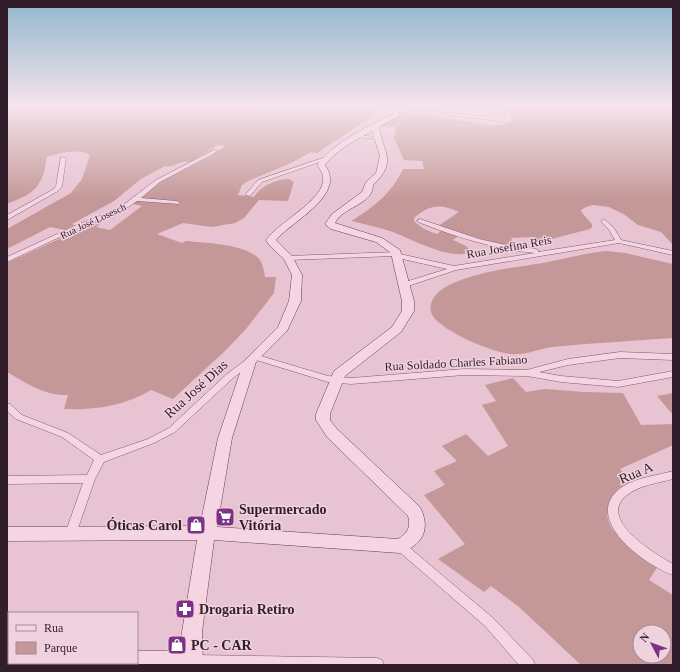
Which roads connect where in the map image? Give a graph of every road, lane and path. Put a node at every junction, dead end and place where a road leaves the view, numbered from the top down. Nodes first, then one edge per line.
1 (356, 137) edge
2 (371, 137) edge
3 (377, 138) joint
4 (216, 151) dead end
5 (64, 158) dead end
6 (324, 159) junction
7 (248, 195) dead end
8 (136, 199) junction
9 (177, 203) dead end
10 (7, 218) edge
11 (420, 221) dead end
12 (604, 221) dead end
13 (619, 241) junction
14 (548, 252) junction
15 (673, 252) edge
16 (397, 255) junction
17 (288, 258) junction
18 (7, 260) edge
19 (455, 268) junction
20 (405, 285) junction
21 (673, 358) edge
22 (252, 359) junction
23 (527, 373) junction
24 (673, 374) edge
25 (335, 380) junction
26 (7, 406) edge
27 (100, 459) junction
28 (673, 475) edge
29 (90, 479) junction
30 (7, 480) edge
31 (207, 533) junction
32 (7, 534) edge
33 (71, 534) junction
34 (400, 546) junction
35 (673, 570) edge
36 (146, 662) edge
37 (193, 663) edge
38 (377, 665) edge
39 (528, 665) edge

1 - 6 street
2 - 3 street
3 - 16 street
4 - 8 street, Rua José Losesch
5 - 10 street
6 - 7 street
6 - 17 street
8 - 9 street
8 - 18 street, Rua José Losesch
11 - 14 street
12 - 13 street
13 - 14 street, Rua Josefina Reis
13 - 15 street, Rua Josefina Reis
14 - 19 street, Rua Josefina Reis
16 - 17 street
16 - 19 street
16 - 20 street
17 - 22 street
19 - 20 street, Rua Josefina Reis
20 - 25 street
21 - 23 street, Rua Soldado Charles Fabiano
22 - 25 street, Rua Soldado Charles Fabiano
22 - 27 street, Rua José Dias
22 - 31 street
23 - 24 street
23 - 25 street, Rua Soldado Charles Fabiano
25 - 34 street
26 - 27 street
27 - 29 street
28 - 35 street, Rua A
29 - 30 street
29 - 33 street
31 - 33 street
31 - 34 street
31 - 37 street
32 - 33 street
34 - 39 street
36 - 37 street
37 - 38 street

